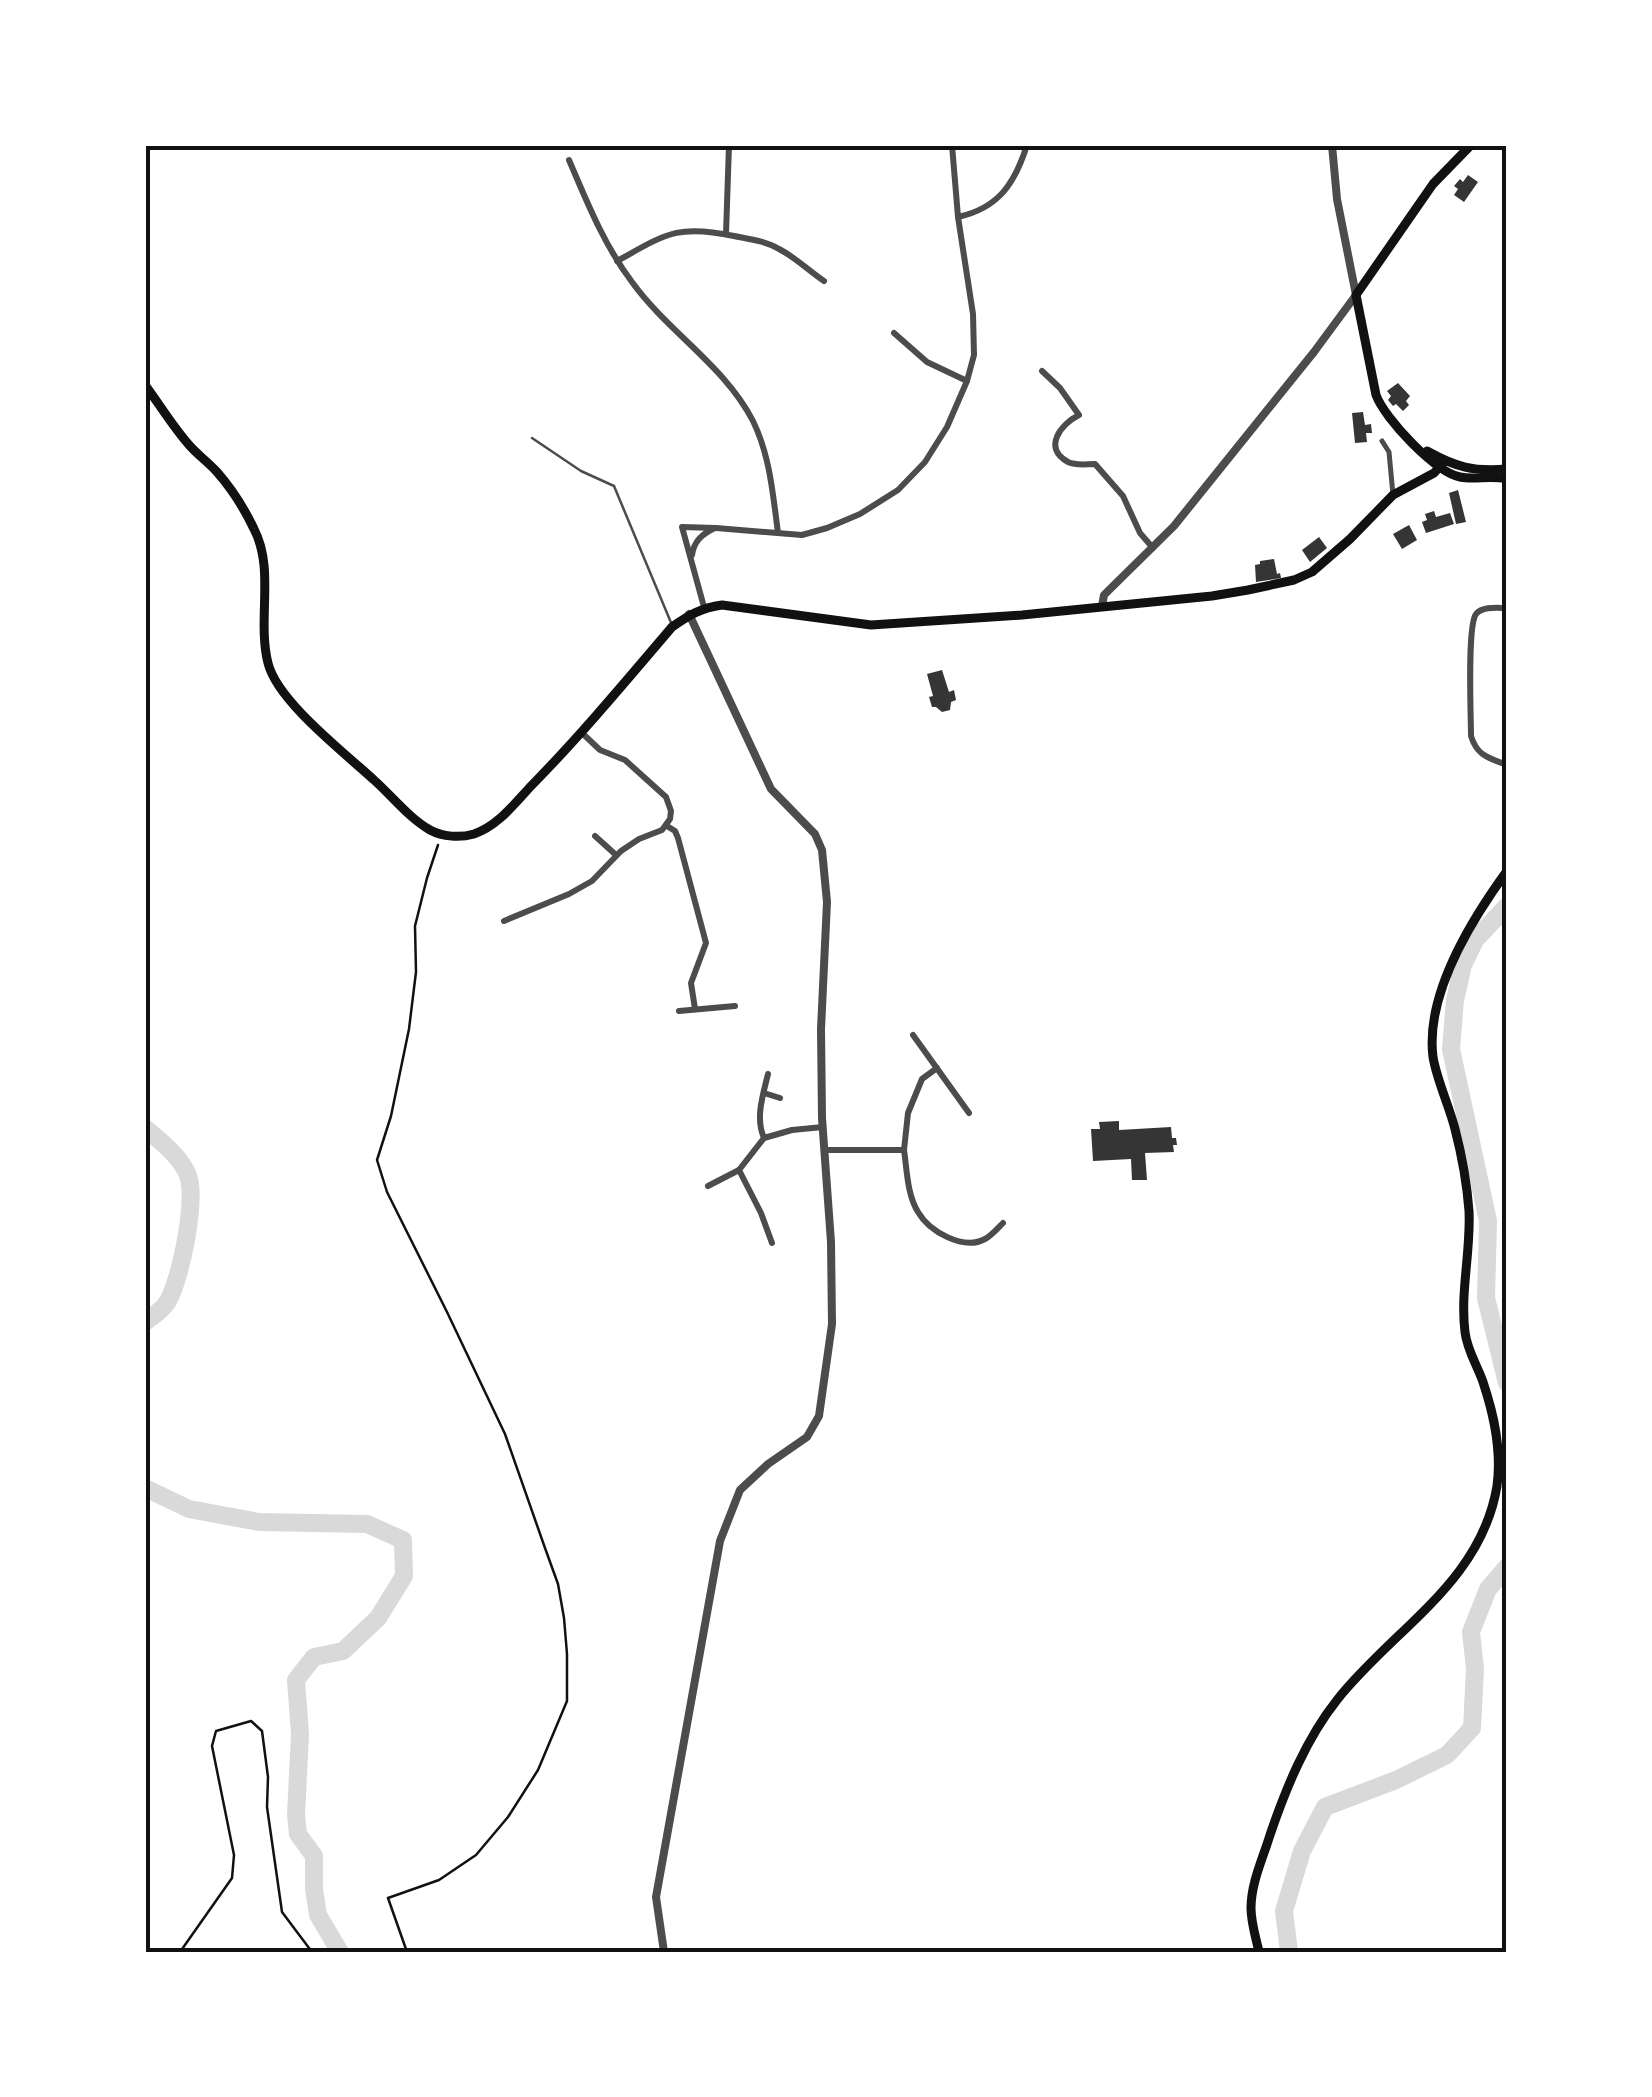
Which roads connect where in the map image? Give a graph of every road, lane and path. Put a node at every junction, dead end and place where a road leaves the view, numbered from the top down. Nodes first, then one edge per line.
1 (729, 145) edge
2 (952, 145) edge
3 (1026, 145) edge
4 (1332, 145) edge
5 (1471, 145) edge
6 (569, 160) dead end
7 (958, 217) junction
8 (726, 234) junction
9 (616, 260) junction
10 (824, 281) dead end
11 (1356, 295) junction
12 (894, 333) dead end
13 (1042, 371) dead end
14 (967, 381) junction
15 (145, 385) edge
16 (532, 438) dead end
17 (1382, 441) dead end
18 (1442, 464) junction
19 (1507, 469) edge
20 (1507, 479) edge
21 (1393, 495) junction
22 (716, 528) junction
23 (778, 533) junction
24 (1152, 548) junction
25 (692, 560) junction
26 (1102, 606) junction
27 (704, 607) junction
28 (1507, 608) edge
29 (690, 614) junction
30 (672, 627) junction
31 (582, 733) junction
32 (1507, 765) edge
33 (668, 826) junction
34 (441, 834) junction
35 (595, 836) dead end
36 (616, 855) junction
37 (1507, 870) edge
38 (504, 921) dead end
39 (735, 1006) dead end
40 (695, 1009) junction
41 (679, 1011) dead end
42 (913, 1035) dead end
43 (937, 1068) junction
44 (768, 1074) dead end
45 (764, 1093) junction
46 (780, 1098) dead end
47 (969, 1113) dead end
48 (823, 1127) junction
49 (764, 1138) junction
50 (824, 1150) junction
51 (904, 1150) junction
52 (738, 1170) junction
53 (708, 1186) dead end
54 (1002, 1223) dead end
55 (772, 1243) dead end
56 (180, 1952) edge
57 (312, 1952) edge
58 (407, 1952) edge
59 (664, 1952) edge
60 (1260, 1952) edge

1 - 8 street
2 - 7 street
3 - 7 street
4 - 11 street
5 - 11 main road
6 - 9 street
7 - 14 street
8 - 9 street
8 - 10 street
9 - 23 street
11 - 18 main road
11 - 24 street
12 - 14 street
13 - 24 street
14 - 23 street
15 - 34 main road
16 - 30 lane
17 - 21 street
18 - 19 main road
18 - 20 main road
18 - 21 main road
21 - 26 main road
22 - 23 street
22 - 25 street
22 - 25 street
24 - 26 street
25 - 27 street
26 - 27 main road
27 - 29 main road
28 - 32 street
29 - 30 main road
29 - 48 street
30 - 31 main road
31 - 33 street
31 - 34 main road
33 - 36 street
33 - 40 street
34 - 58 path
35 - 36 street
36 - 38 street
37 - 60 main road
39 - 40 street
40 - 41 street
42 - 43 street
43 - 47 street
43 - 51 street
44 - 45 street
45 - 46 street
45 - 49 street
48 - 49 street
48 - 50 street
49 - 52 street
50 - 51 street
50 - 59 street
51 - 54 street
52 - 53 street
52 - 55 street
56 - 57 path

